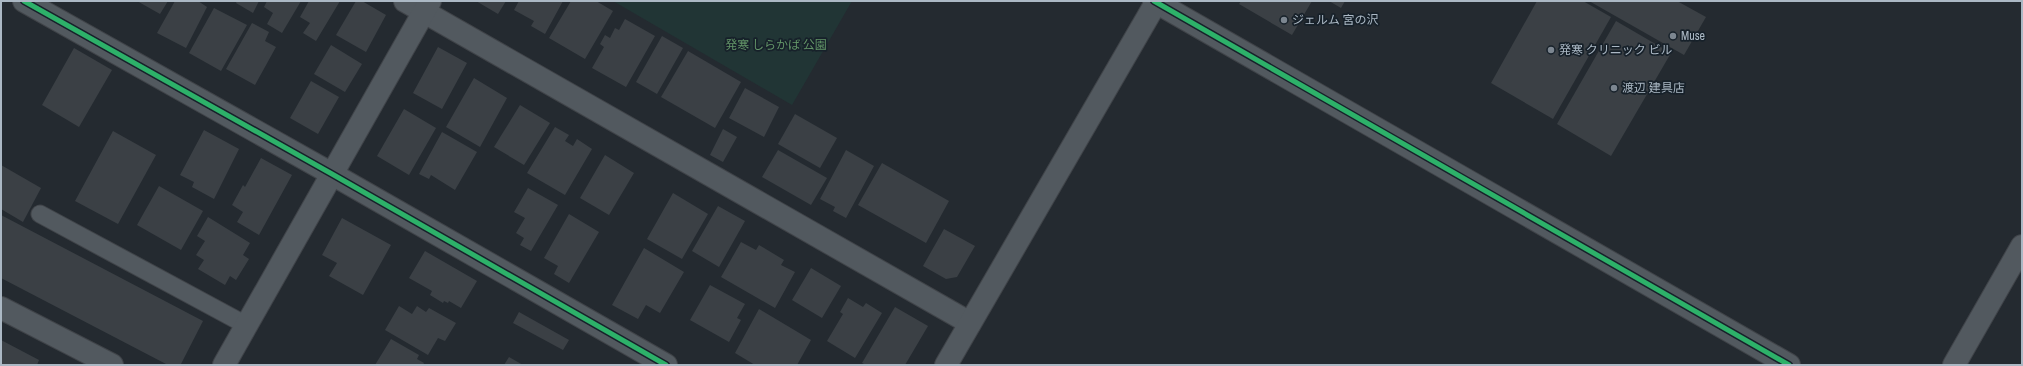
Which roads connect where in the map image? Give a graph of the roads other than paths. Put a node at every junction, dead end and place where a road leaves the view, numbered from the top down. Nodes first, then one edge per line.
1 (24, 1) edge
2 (405, 1) edge
3 (1156, 1) edge
4 (427, 6) edge
5 (332, 174) junction
6 (40, 214) dead end
7 (2022, 246) edge
8 (1, 308) edge
9 (970, 324) junction
10 (246, 325) junction
11 (112, 365) edge
12 (224, 365) edge
13 (666, 365) edge
14 (946, 365) edge
15 (1789, 365) edge
16 (1954, 365) edge

1 - 5 street
2 - 4 street
3 - 9 street
3 - 15 street
4 - 5 street
4 - 9 street
5 - 10 street
5 - 13 street
6 - 10 lane
7 - 16 street
8 - 11 street
9 - 14 street
10 - 12 street

